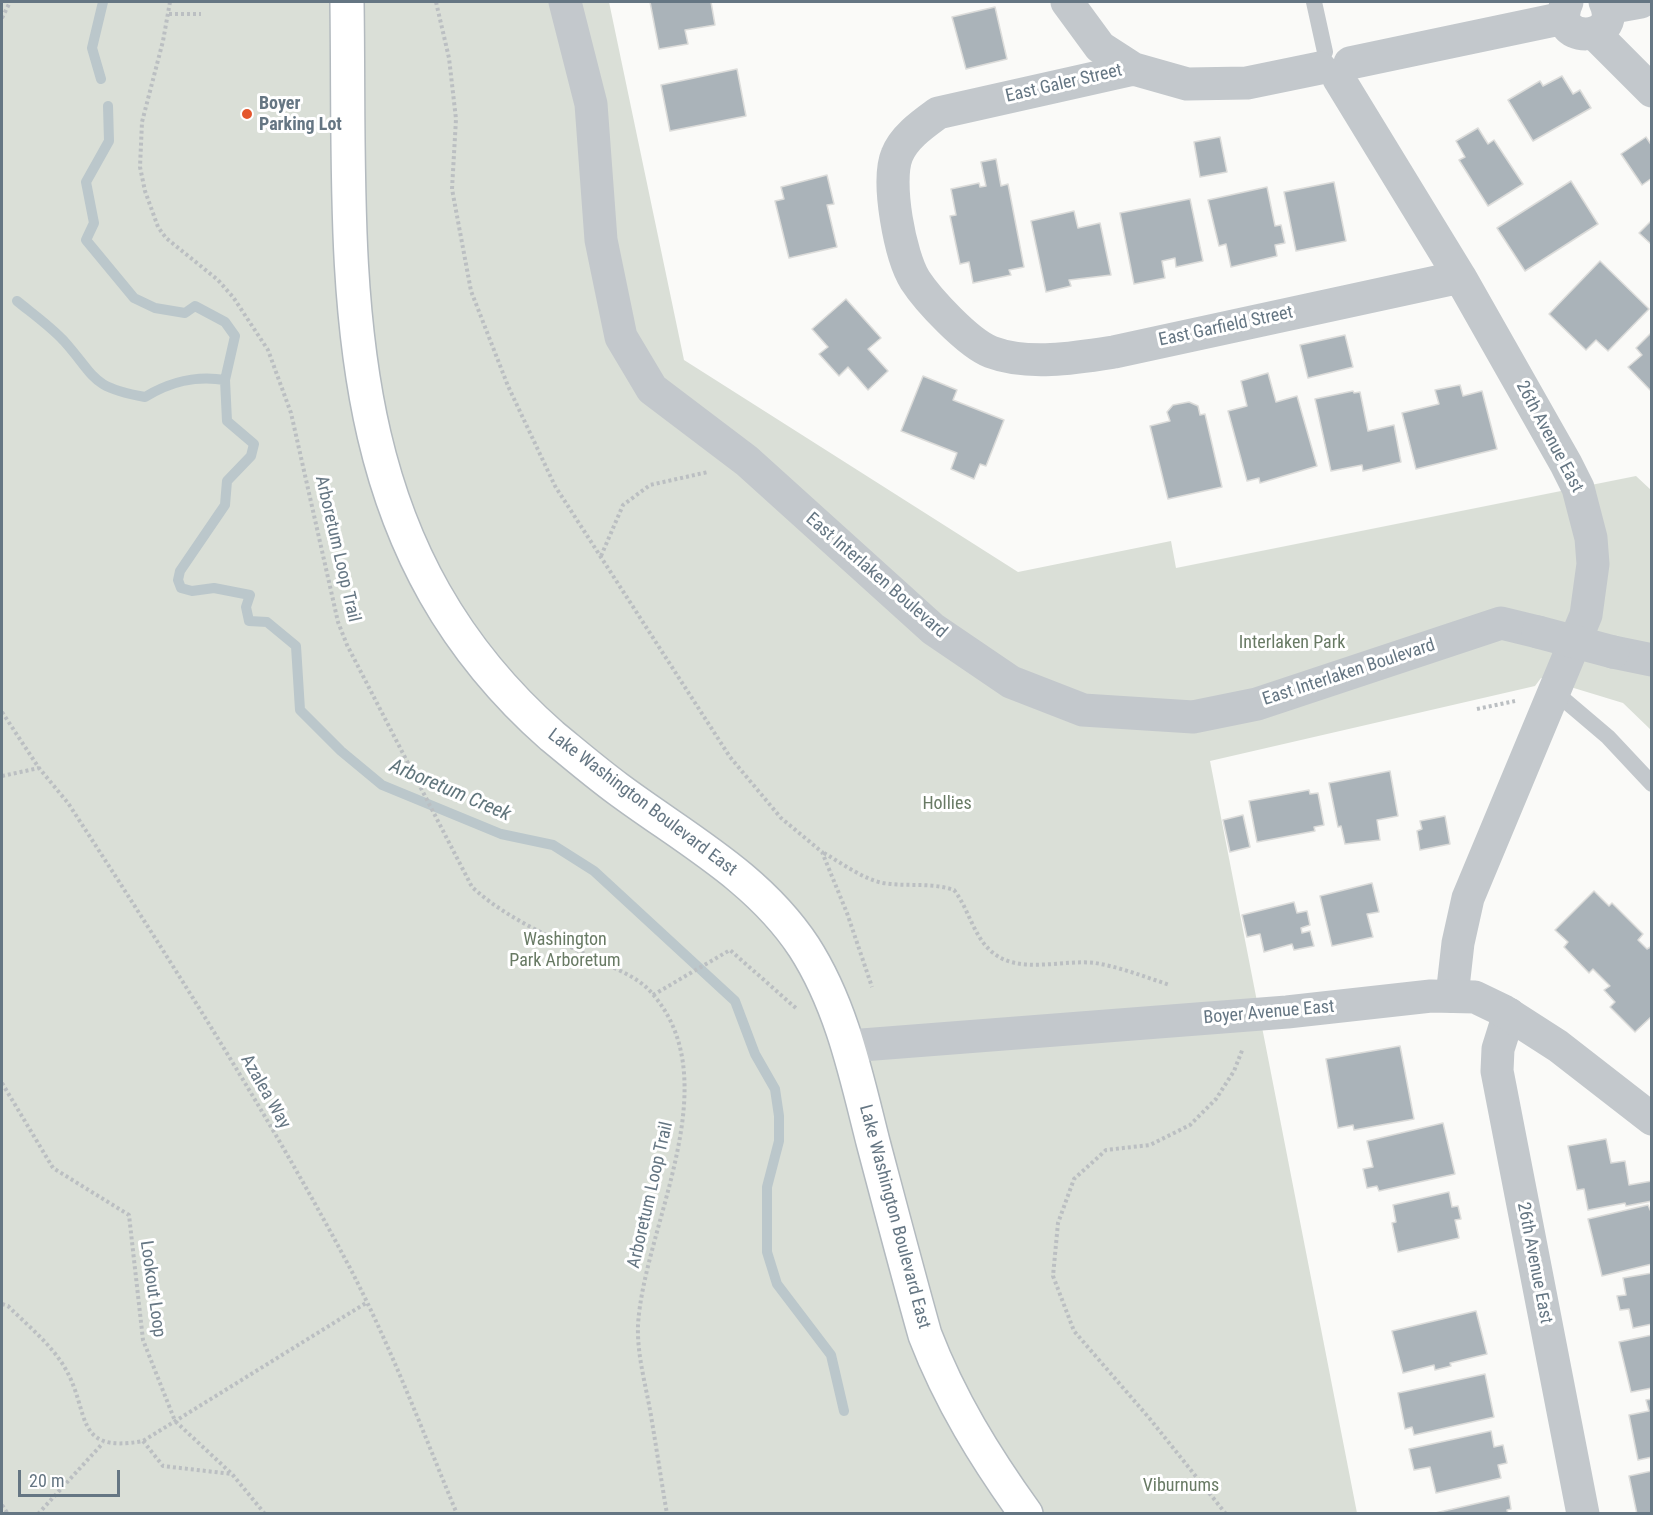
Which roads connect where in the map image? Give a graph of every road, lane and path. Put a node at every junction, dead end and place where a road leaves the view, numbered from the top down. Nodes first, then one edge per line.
1 (10, 2) edge
2 (170, 2) edge
3 (347, 2) edge
4 (436, 2) edge
5 (565, 2) edge
6 (1067, 2) edge
7 (1314, 2) edge
8 (1641, 2) edge
9 (1565, 10) edge
10 (169, 14) junction
11 (201, 14) dead end
12 (1602, 14) edge
13 (2, 18) edge
14 (1334, 66) junction
15 (1134, 69) junction
16 (1652, 91) edge
17 (1460, 277) junction
18 (991, 352) joint
19 (747, 461) junction
20 (600, 557) junction
21 (1652, 660) edge
22 (1555, 692) junction
23 (1524, 699) dead end
24 (1477, 709) dead end
25 (2, 712) edge
26 (39, 768) junction
27 (2, 776) edge
28 (1652, 784) edge
29 (822, 852) junction
30 (872, 987) dead end
31 (1174, 987) dead end
32 (653, 995) junction
33 (1452, 996) junction
34 (802, 1014) dead end
35 (1509, 1014) junction
36 (1245, 1045) dead end
37 (849, 1046) junction
38 (2, 1083) edge
39 (1652, 1119) edge
40 (366, 1303) junction
41 (2, 1304) edge
42 (175, 1421) junction
43 (143, 1441) junction
44 (103, 1443) junction
45 (232, 1474) junction
46 (2, 1505) edge
47 (8, 1514) edge
48 (38, 1514) edge
49 (265, 1514) edge
50 (457, 1514) edge
51 (667, 1514) edge
52 (1026, 1514) edge
53 (1226, 1514) edge
54 (1583, 1514) edge

1 - 13 path
2 - 10 path, Arboretum Loop Trail
3 - 37 main road, Lake Washington Boulevard East
4 - 20 path
5 - 19 street, East Interlaken Boulevard
6 - 15 street
7 - 14 lane
8 - 12 street
9 - 12 street
9 - 14 street, East Galer Street
10 - 11 path
10 - 32 path, Arboretum Loop Trail
12 - 16 street
14 - 15 street, East Galer Street
14 - 17 street, 26th Avenue East
15 - 18 street, East Galer Street
17 - 18 street, East Garfield Street
17 - 22 street, 26th Avenue East
19 - 20 path
19 - 21 street, East Interlaken Boulevard, bridge
20 - 29 path
22 - 28 lane
22 - 33 street, 26th Avenue East
23 - 24 path
25 - 26 path, Azalea Way
26 - 27 path
26 - 40 path, Azalea Way
29 - 30 path
29 - 31 path
32 - 34 path
32 - 51 path, Arboretum Loop Trail
33 - 35 street, Boyer Avenue East
33 - 37 street, Boyer Avenue East
35 - 39 street, Boyer Avenue East
35 - 54 street, 26th Avenue East
36 - 53 path
37 - 52 main road, Lake Washington Boulevard East
38 - 42 path, Lookout Loop
40 - 42 path
40 - 50 path, Azalea Way
41 - 44 path
42 - 43 path
42 - 45 path, Lookout Loop
43 - 44 path
43 - 45 path
44 - 48 path
45 - 49 path, Lookout Loop
46 - 47 path

